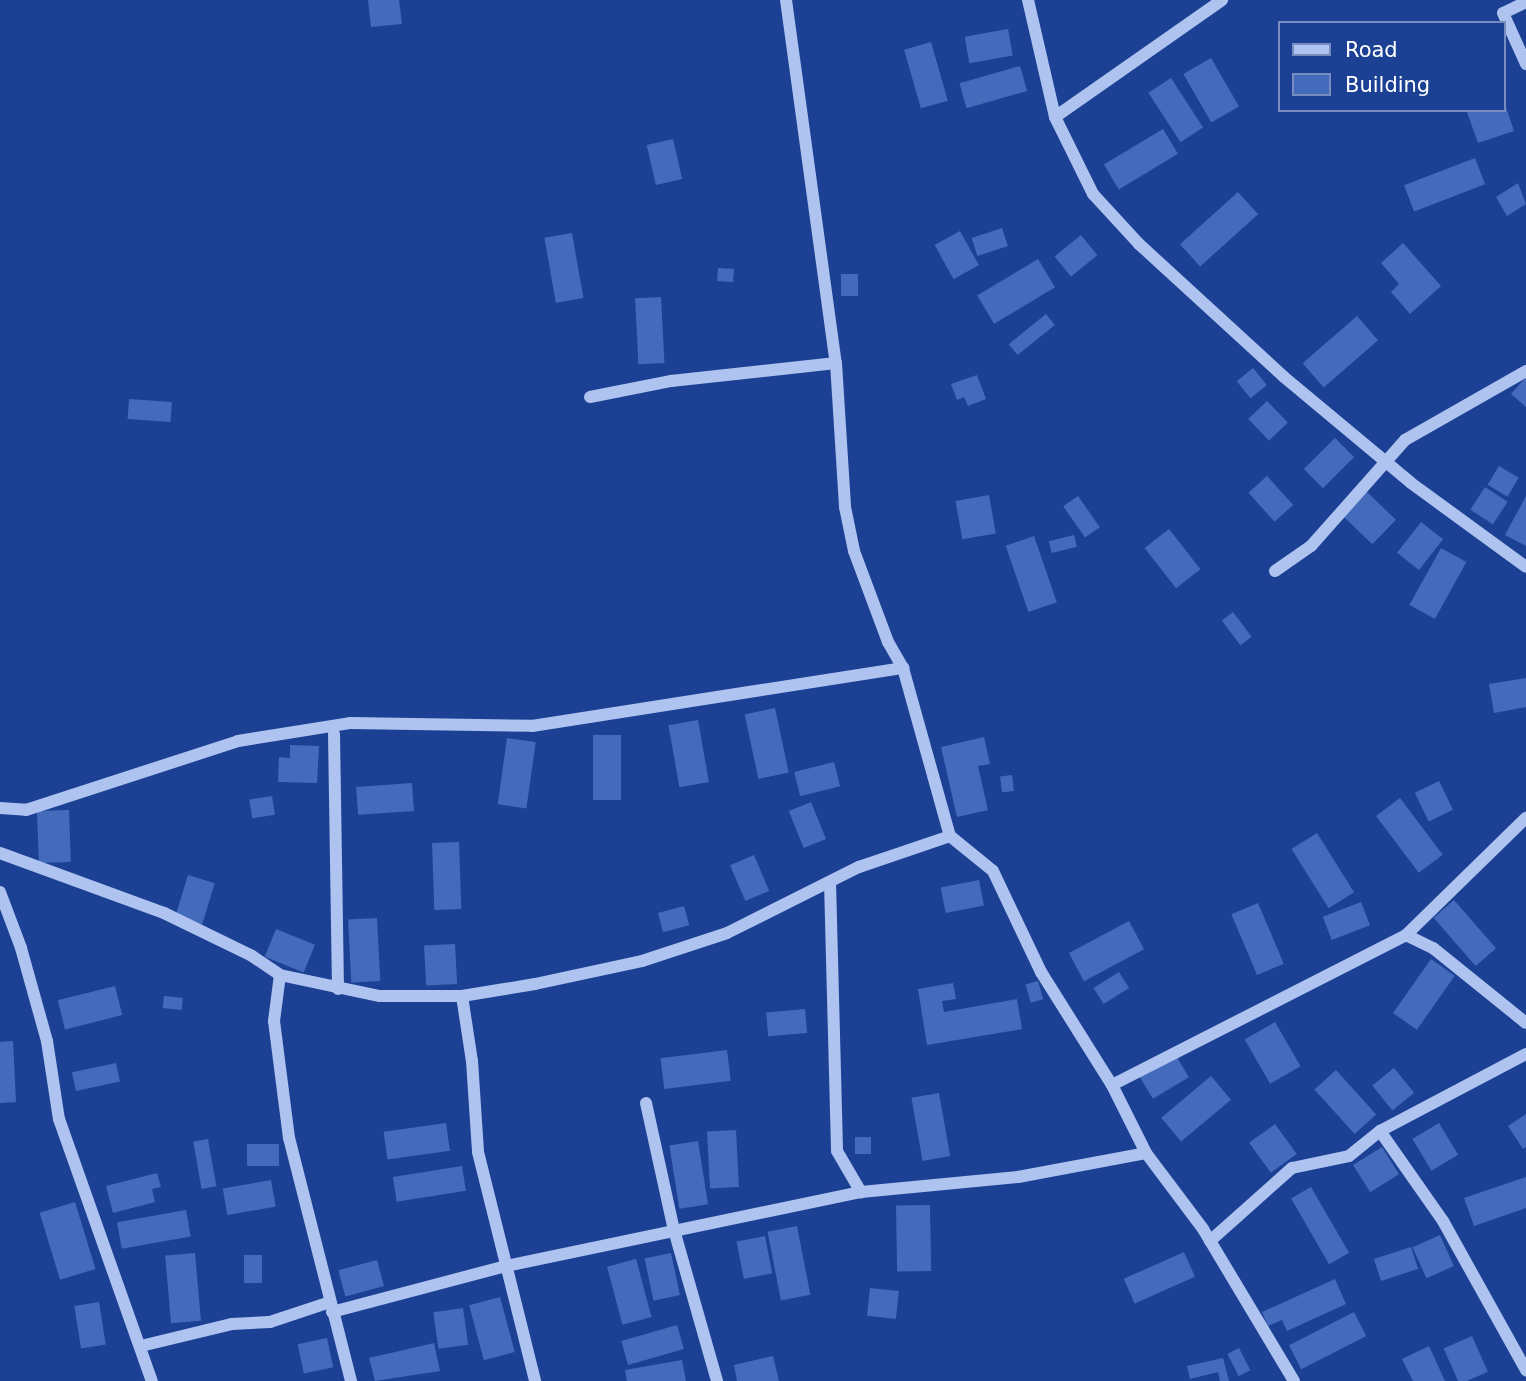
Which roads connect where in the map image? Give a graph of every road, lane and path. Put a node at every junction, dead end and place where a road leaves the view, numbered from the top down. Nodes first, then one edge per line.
1 (786, 0) edge
2 (1028, 0) edge
3 (1222, 0) edge
4 (1526, 2) edge
5 (1526, 64) edge
6 (1055, 117) junction
7 (836, 363) junction
8 (1526, 371) edge
9 (590, 397) dead end
10 (1386, 463) junction
11 (1526, 567) edge
12 (1275, 571) dead end
13 (903, 668) junction
14 (334, 734) dead end
15 (0, 808) edge
16 (1526, 818) edge
17 (950, 836) junction
18 (0, 853) edge
19 (830, 882) junction
20 (0, 892) edge
21 (1406, 934) junction
22 (280, 975) junction
23 (338, 989) junction
24 (461, 996) junction
25 (1526, 1023) edge
26 (1526, 1054) edge
27 (1112, 1085) junction
28 (646, 1103) dead end
29 (1380, 1131) junction
30 (1146, 1153) junction
31 (861, 1192) junction
32 (674, 1230) junction
33 (1210, 1241) junction
34 (506, 1266) junction
35 (331, 1307) junction
36 (141, 1346) junction
37 (1526, 1370) edge
38 (152, 1381) edge
39 (351, 1381) edge
40 (535, 1381) edge
41 (717, 1381) edge
42 (1294, 1381) edge

1 - 7 street
2 - 6 street
3 - 6 street
4 - 5 street
6 - 10 street
7 - 9 street
7 - 13 street
8 - 10 street
10 - 11 street
10 - 12 street
13 - 15 street
13 - 17 street
14 - 23 street
16 - 21 street
17 - 19 street
17 - 27 street
18 - 22 street
19 - 24 street
19 - 31 street
20 - 36 street
21 - 25 street
21 - 27 street
22 - 23 street
22 - 35 street
23 - 24 street
24 - 34 street
26 - 29 street
27 - 30 street
28 - 32 street
29 - 33 street
29 - 37 street
30 - 31 street
30 - 33 street
31 - 32 street
32 - 34 street
32 - 41 street
33 - 42 street
34 - 35 street
34 - 40 street
35 - 36 street
35 - 39 street
36 - 38 street

